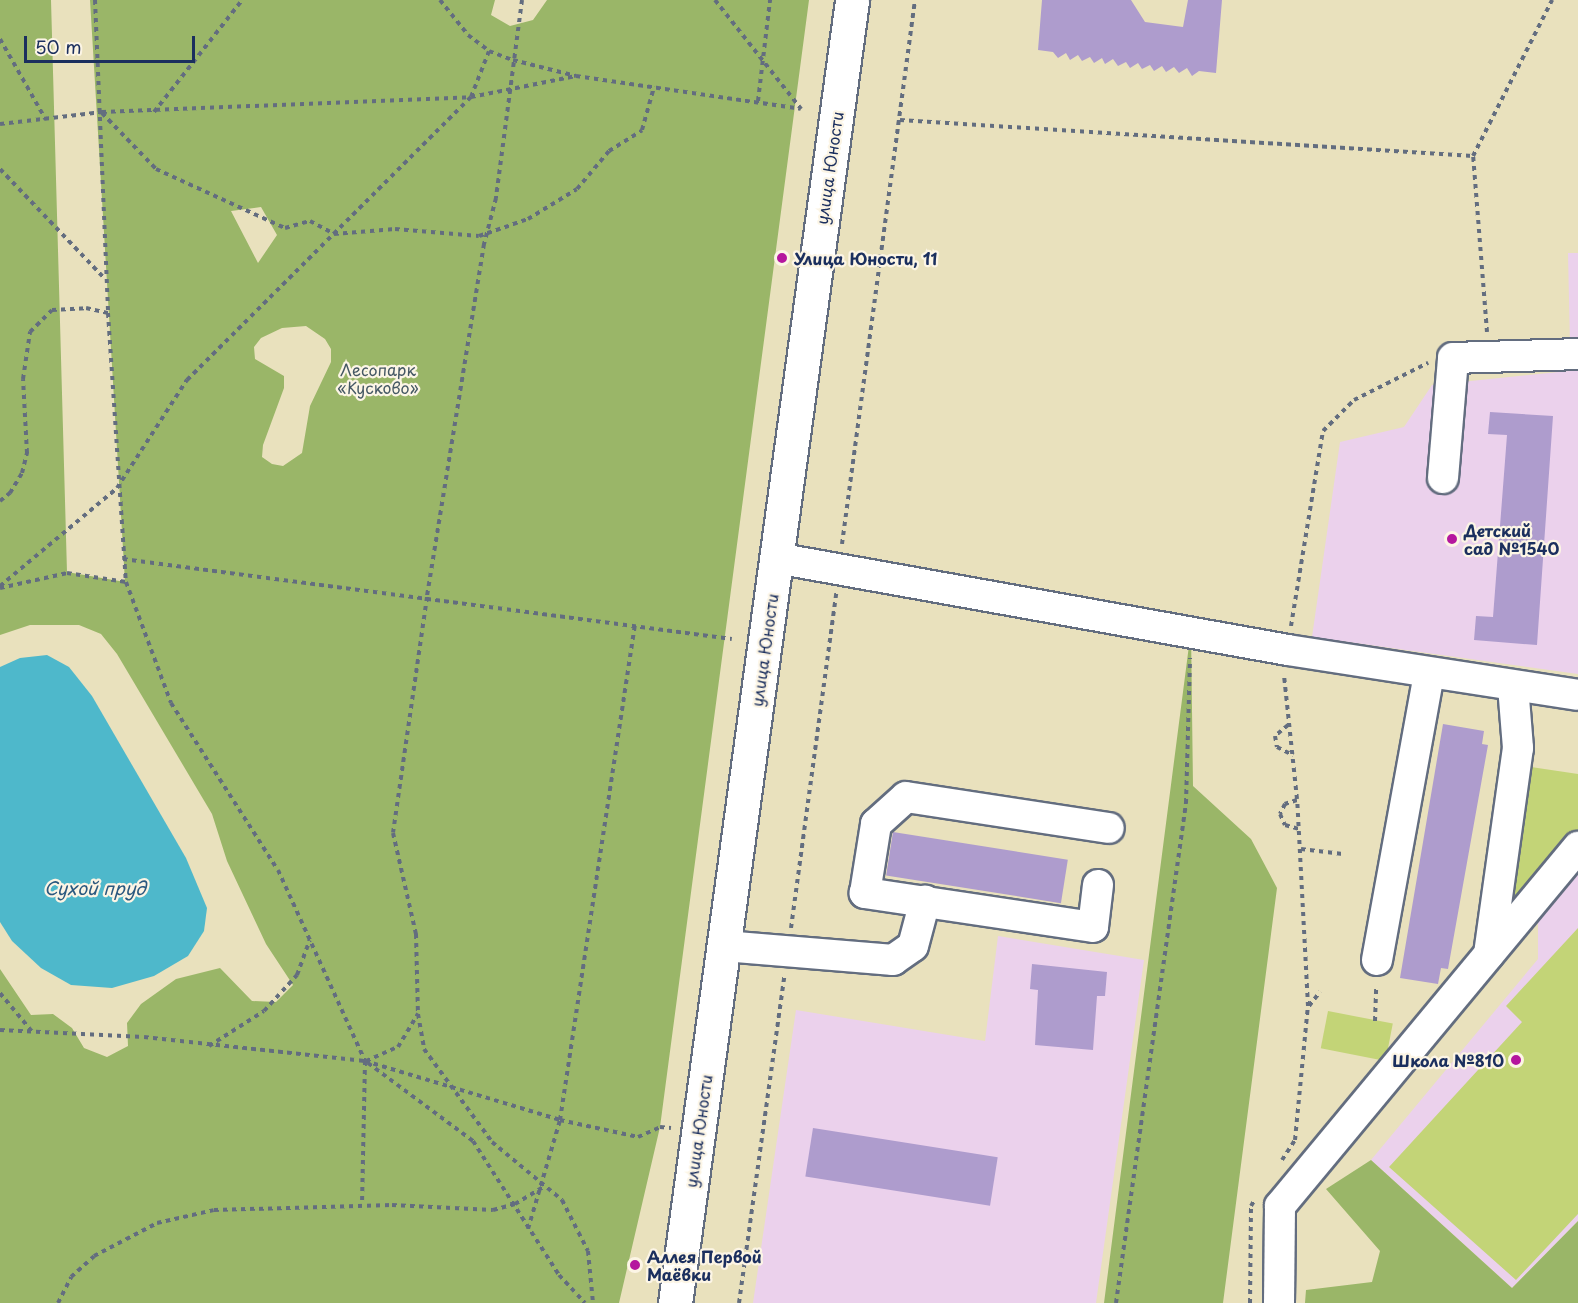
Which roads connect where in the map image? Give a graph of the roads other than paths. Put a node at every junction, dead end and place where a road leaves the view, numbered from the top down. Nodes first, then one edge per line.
1 (852, 0) edge
2 (1578, 354) edge
3 (1443, 478) dead end
4 (776, 558) junction
5 (1429, 674) junction
6 (1513, 686) junction
7 (1578, 695) edge
8 (1109, 828) dead end
9 (1578, 847) edge
10 (1098, 885) dead end
11 (925, 901) junction
12 (724, 946) junction
13 (1489, 954) junction
14 (1377, 960) road end
15 (675, 1302) edge
16 (1279, 1303) edge

1 - 4 main road, улица Юности
2 - 3 lane
4 - 5 lane
4 - 12 main road, улица Юности
5 - 6 lane
5 - 14 lane
6 - 7 lane
6 - 13 lane
8 - 11 lane
9 - 13 lane
10 - 11 lane
11 - 12 lane
12 - 15 main road, улица Юности
13 - 16 lane

